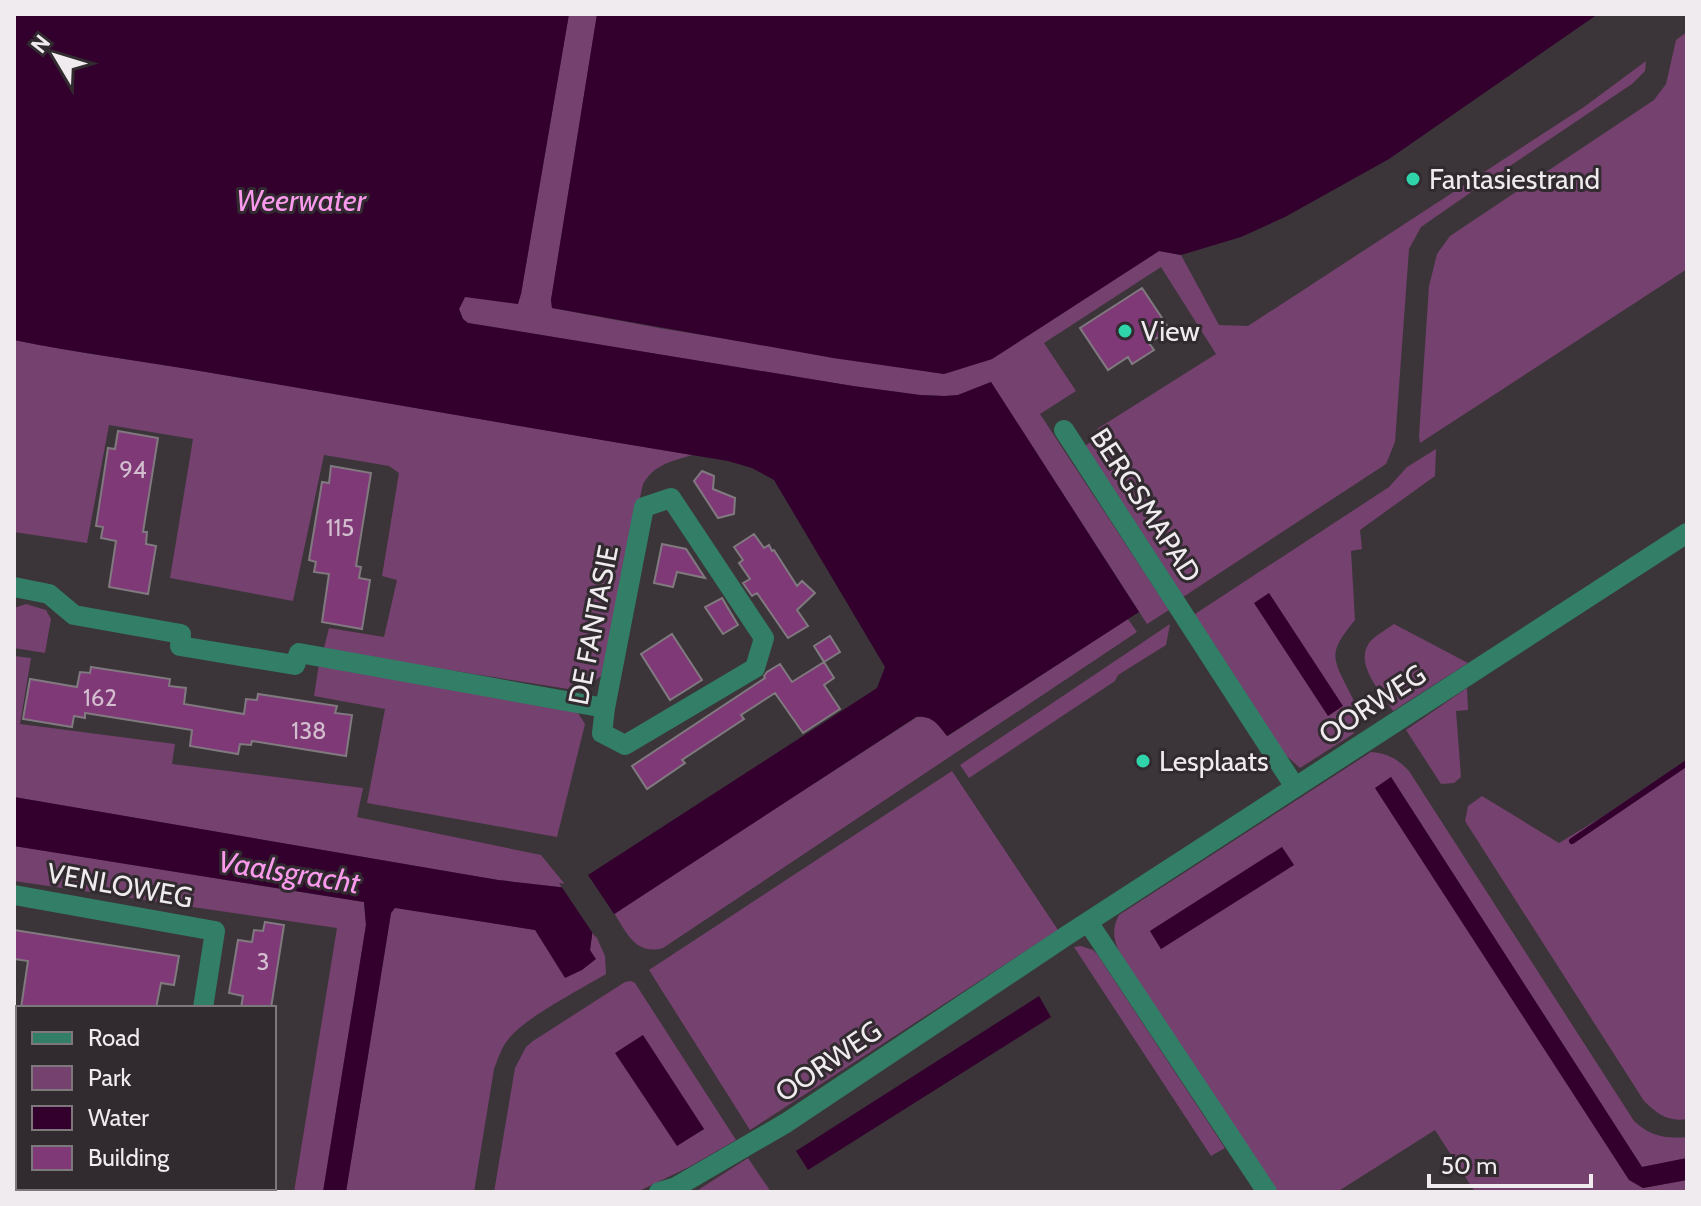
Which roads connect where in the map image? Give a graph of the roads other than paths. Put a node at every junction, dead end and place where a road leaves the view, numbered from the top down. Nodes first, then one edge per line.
1 (1064, 430) dead end
2 (1687, 533) edge
3 (14, 588) edge
4 (605, 708) junction
5 (1295, 787) junction
6 (14, 895) edge
7 (1088, 922) junction
8 (203, 1006) edge
9 (669, 1190) edge
10 (1267, 1192) edge

1 - 5 street, BERGSMAPAD
2 - 5 street, OORWEG
3 - 4 street
4 - 4 street, DE FANTASIE
5 - 7 street, OORWEG
6 - 8 street, VENLOWEG
7 - 9 street, OORWEG
7 - 10 street

